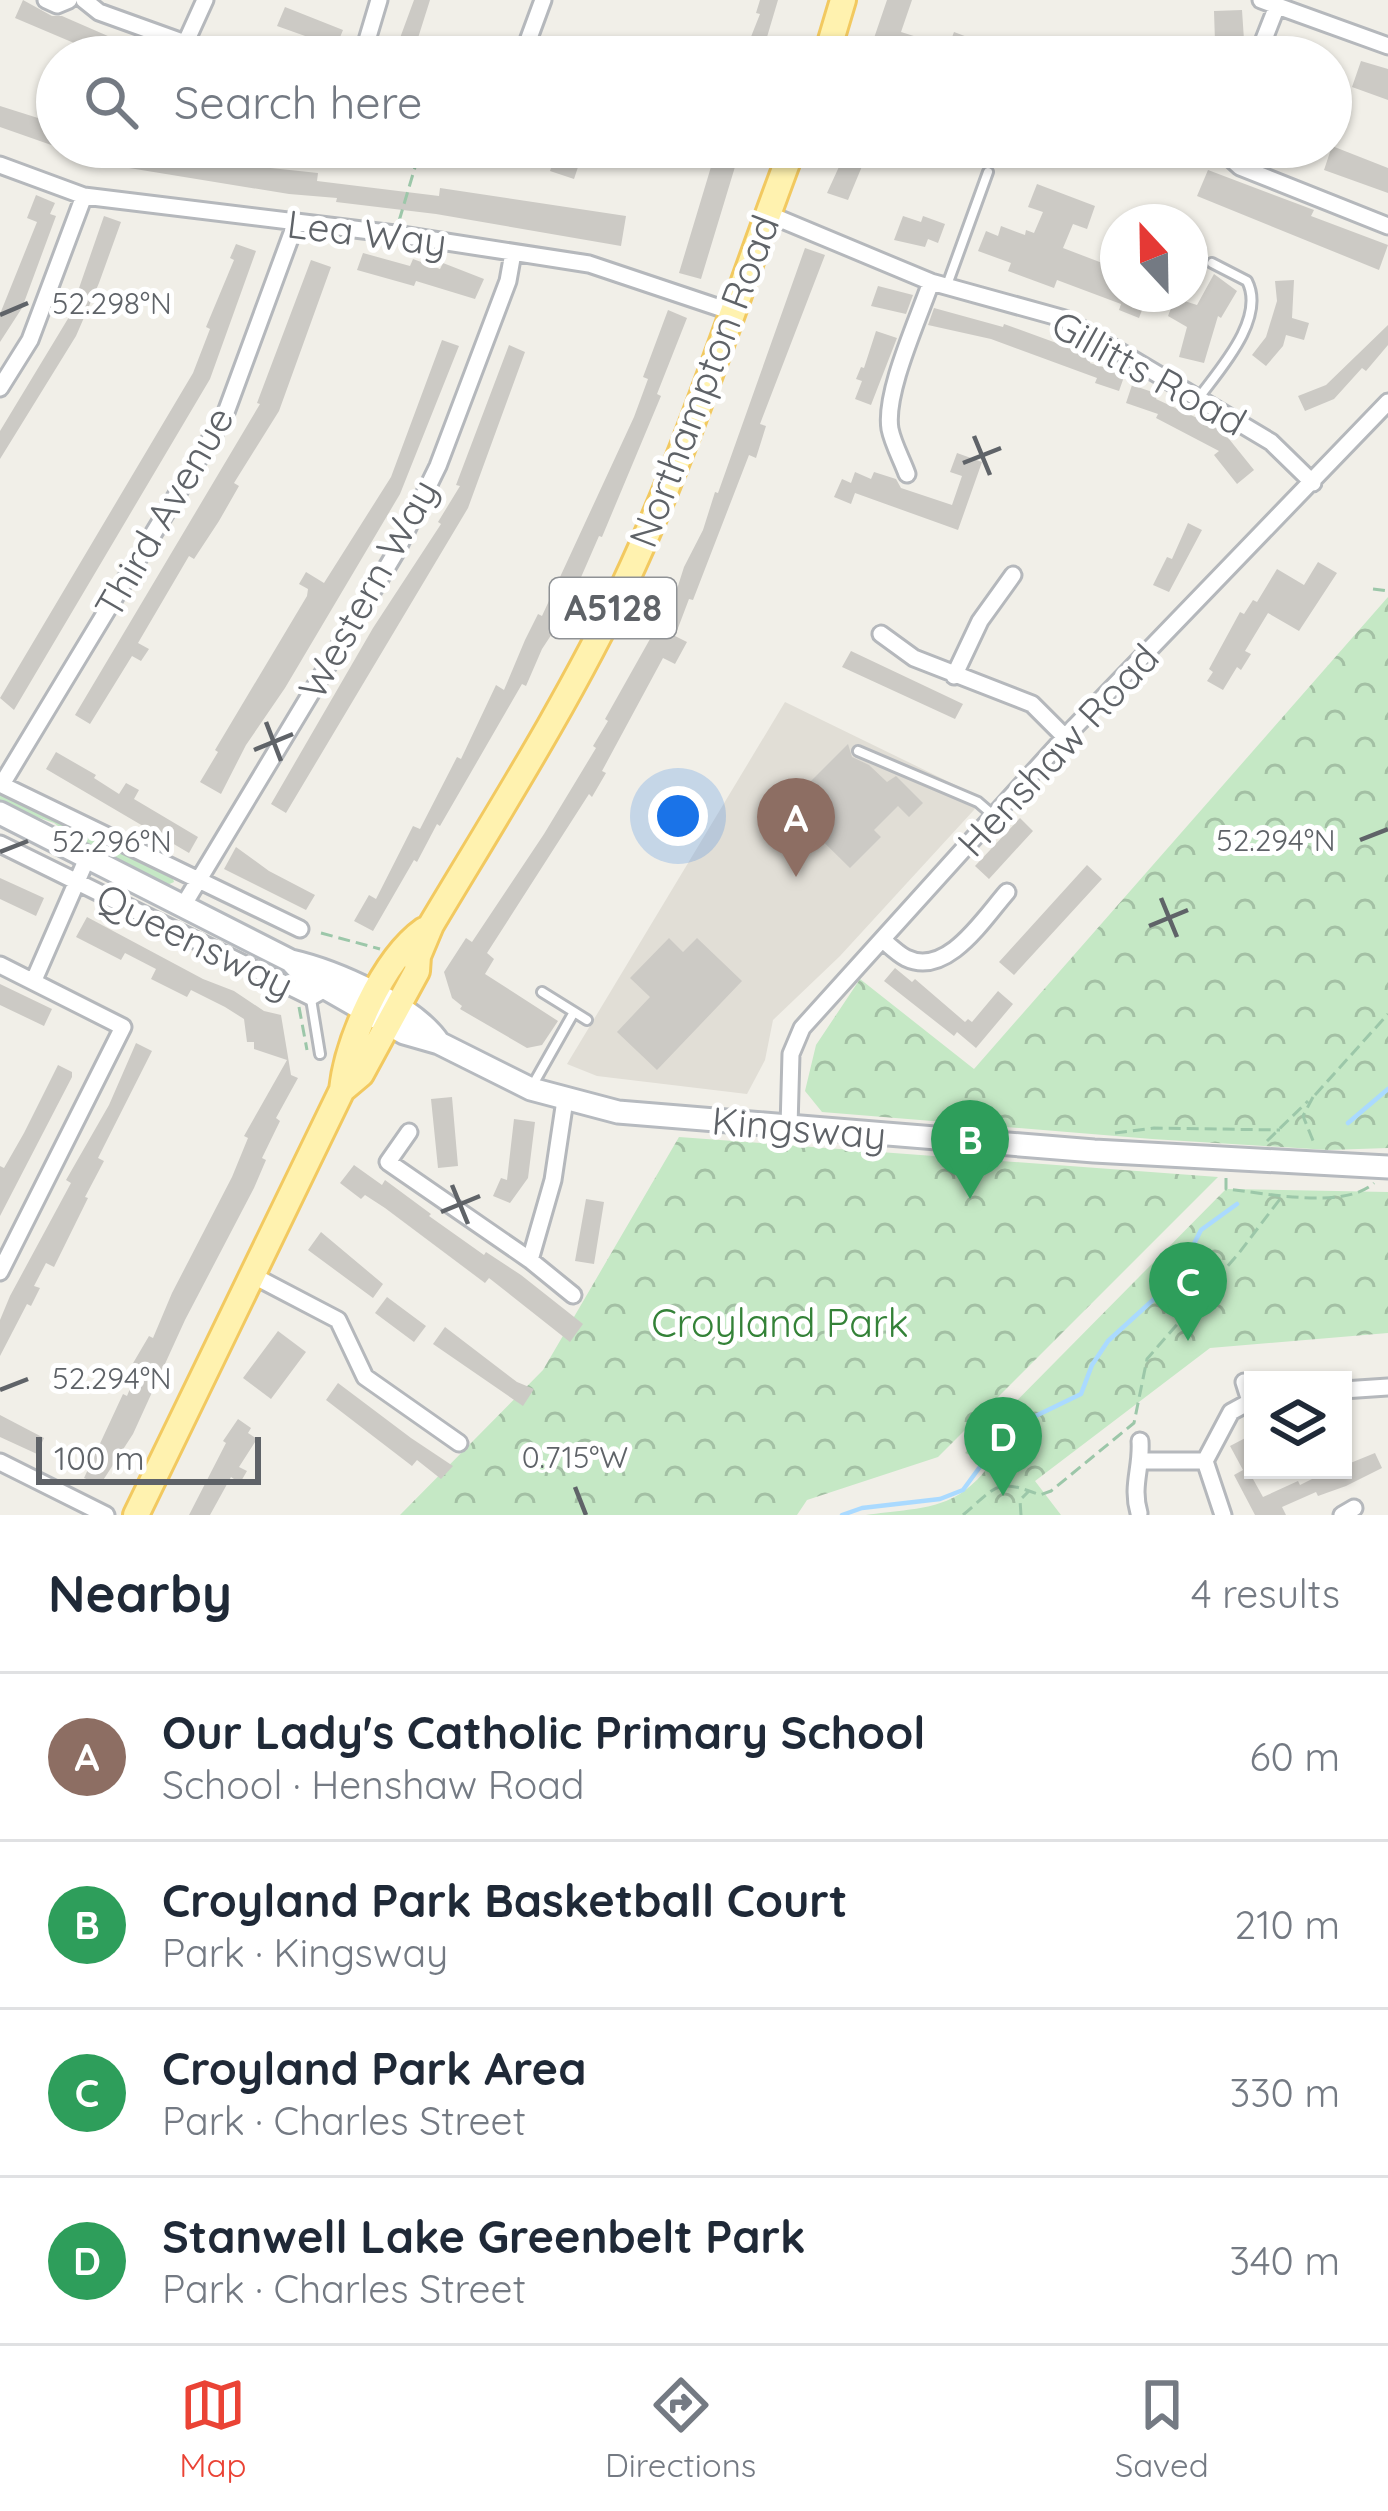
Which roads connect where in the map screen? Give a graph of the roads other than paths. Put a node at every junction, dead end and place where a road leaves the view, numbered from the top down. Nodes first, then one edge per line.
1 (46, 0) edge
2 (69, 0) edge
3 (84, 0) edge
4 (205, 0) edge
5 (379, 0) edge
6 (543, 0) edge
7 (843, 0) edge
8 (1269, 3) edge
9 (164, 36) edge
10 (189, 36) edge
11 (368, 36) edge
12 (530, 36) edge
13 (832, 36) edge
14 (1262, 36) edge
15 (1388, 46) edge
16 (0, 165) edge
17 (785, 168) edge
18 (1243, 168) edge
19 (988, 172) dead end
20 (84, 196) junction
21 (768, 214) junction
22 (295, 225) junction
23 (1388, 226) edge
24 (513, 253) junction
25 (1212, 263) dead end
26 (939, 284) junction
27 (732, 313) junction
28 (0, 388) edge
29 (1199, 398) junction
30 (1384, 414) edge
31 (907, 474) dead end
32 (1313, 483) junction
33 (1013, 575) dead end
34 (881, 634) dead end
35 (954, 676) junction
36 (1065, 737) junction
37 (858, 752) dead end
38 (1, 784) edge
39 (0, 813) edge
40 (994, 816) junction
41 (0, 844) edge
42 (88, 856) junction
43 (197, 881) junction
44 (76, 883) junction
45 (1006, 892) dead end
46 (183, 906) junction
47 (266, 914) junction
48 (431, 925) junction
49 (300, 929) dead end
50 (883, 940) junction
51 (253, 942) junction
52 (291, 961) junction
53 (0, 965) edge
54 (34, 980) junction
55 (542, 992) dead end
56 (318, 993) junction
57 (381, 1010) junction
58 (574, 1012) junction
59 (587, 1020) dead end
60 (320, 1054) dead end
61 (531, 1089) junction
62 (342, 1090) junction
63 (566, 1100) junction
64 (789, 1127) junction
65 (409, 1132) dead end
66 (1381, 1171) edge
67 (530, 1260) junction
68 (0, 1272) edge
69 (252, 1275) junction
70 (573, 1295) dead end
71 (1388, 1387) edge
72 (1352, 1389) edge
73 (1244, 1405) edge
74 (1140, 1441) dead end
75 (459, 1443) dead end
76 (1142, 1461) junction
77 (1205, 1461) junction
78 (0, 1462) edge
79 (1139, 1513) edge
80 (106, 1515) edge
81 (136, 1515) edge
82 (1223, 1515) edge

1 - 2 street
3 - 9 street
4 - 10 street
5 - 11 street
6 - 12 street
7 - 13 main road
8 - 14 street
8 - 15 street
16 - 20 street, Lea Way
17 - 21 main road, Northampton Road / A5128
18 - 23 street
19 - 26 lane
20 - 22 street, Lea Way
20 - 28 street
21 - 26 street, Gillitts Road
21 - 27 main road, Northampton Road / A5128
22 - 24 street, Lea Way
22 - 38 street, Third Avenue
24 - 27 street, Lea Way
24 - 43 street, Western Way
25 - 29 lane
26 - 29 street, Gillitts Road
26 - 31 street
27 - 48 main road, Northampton Road / A5128
29 - 32 street, Gillitts Road
30 - 32 street, Henshaw Road
32 - 36 street, Henshaw Road
33 - 35 street
34 - 35 street
35 - 36 street
36 - 40 street, Henshaw Road
37 - 40 lane
38 - 43 street
39 - 42 street, Queensway
40 - 50 street, Henshaw Road
41 - 44 street, Queensway
42 - 44 street
42 - 46 street, Queensway
43 - 46 street, Western Way
43 - 47 street
44 - 54 street
44 - 56 street, Queensway
45 - 50 street
46 - 51 street, Queensway
47 - 49 street
47 - 51 lane
48 - 57 main road, Northampton Road / A5128
48 - 57 main road, Northampton Road / A5128
50 - 64 street, Henshaw Road
51 - 52 street, Queensway
52 - 56 street, Queensway
52 - 57 street, Queensway
53 - 54 street
54 - 68 street
55 - 58 lane
56 - 57 street, Queensway
56 - 60 lane
57 - 61 street, Kingsway
57 - 62 main road, Northampton Road / A5128
57 - 62 main road, Northampton Road / A5128
58 - 59 lane
58 - 61 lane
61 - 63 street, Kingsway
62 - 69 main road, Northampton Road / A5128
63 - 64 street, Kingsway
63 - 67 street
64 - 66 street, Kingsway
65 - 67 street
67 - 70 street
69 - 75 street
69 - 81 main road, Northampton Road / A5128
71 - 72 street
73 - 77 street
74 - 76 street
76 - 77 street
76 - 79 street
77 - 82 street
78 - 80 street

